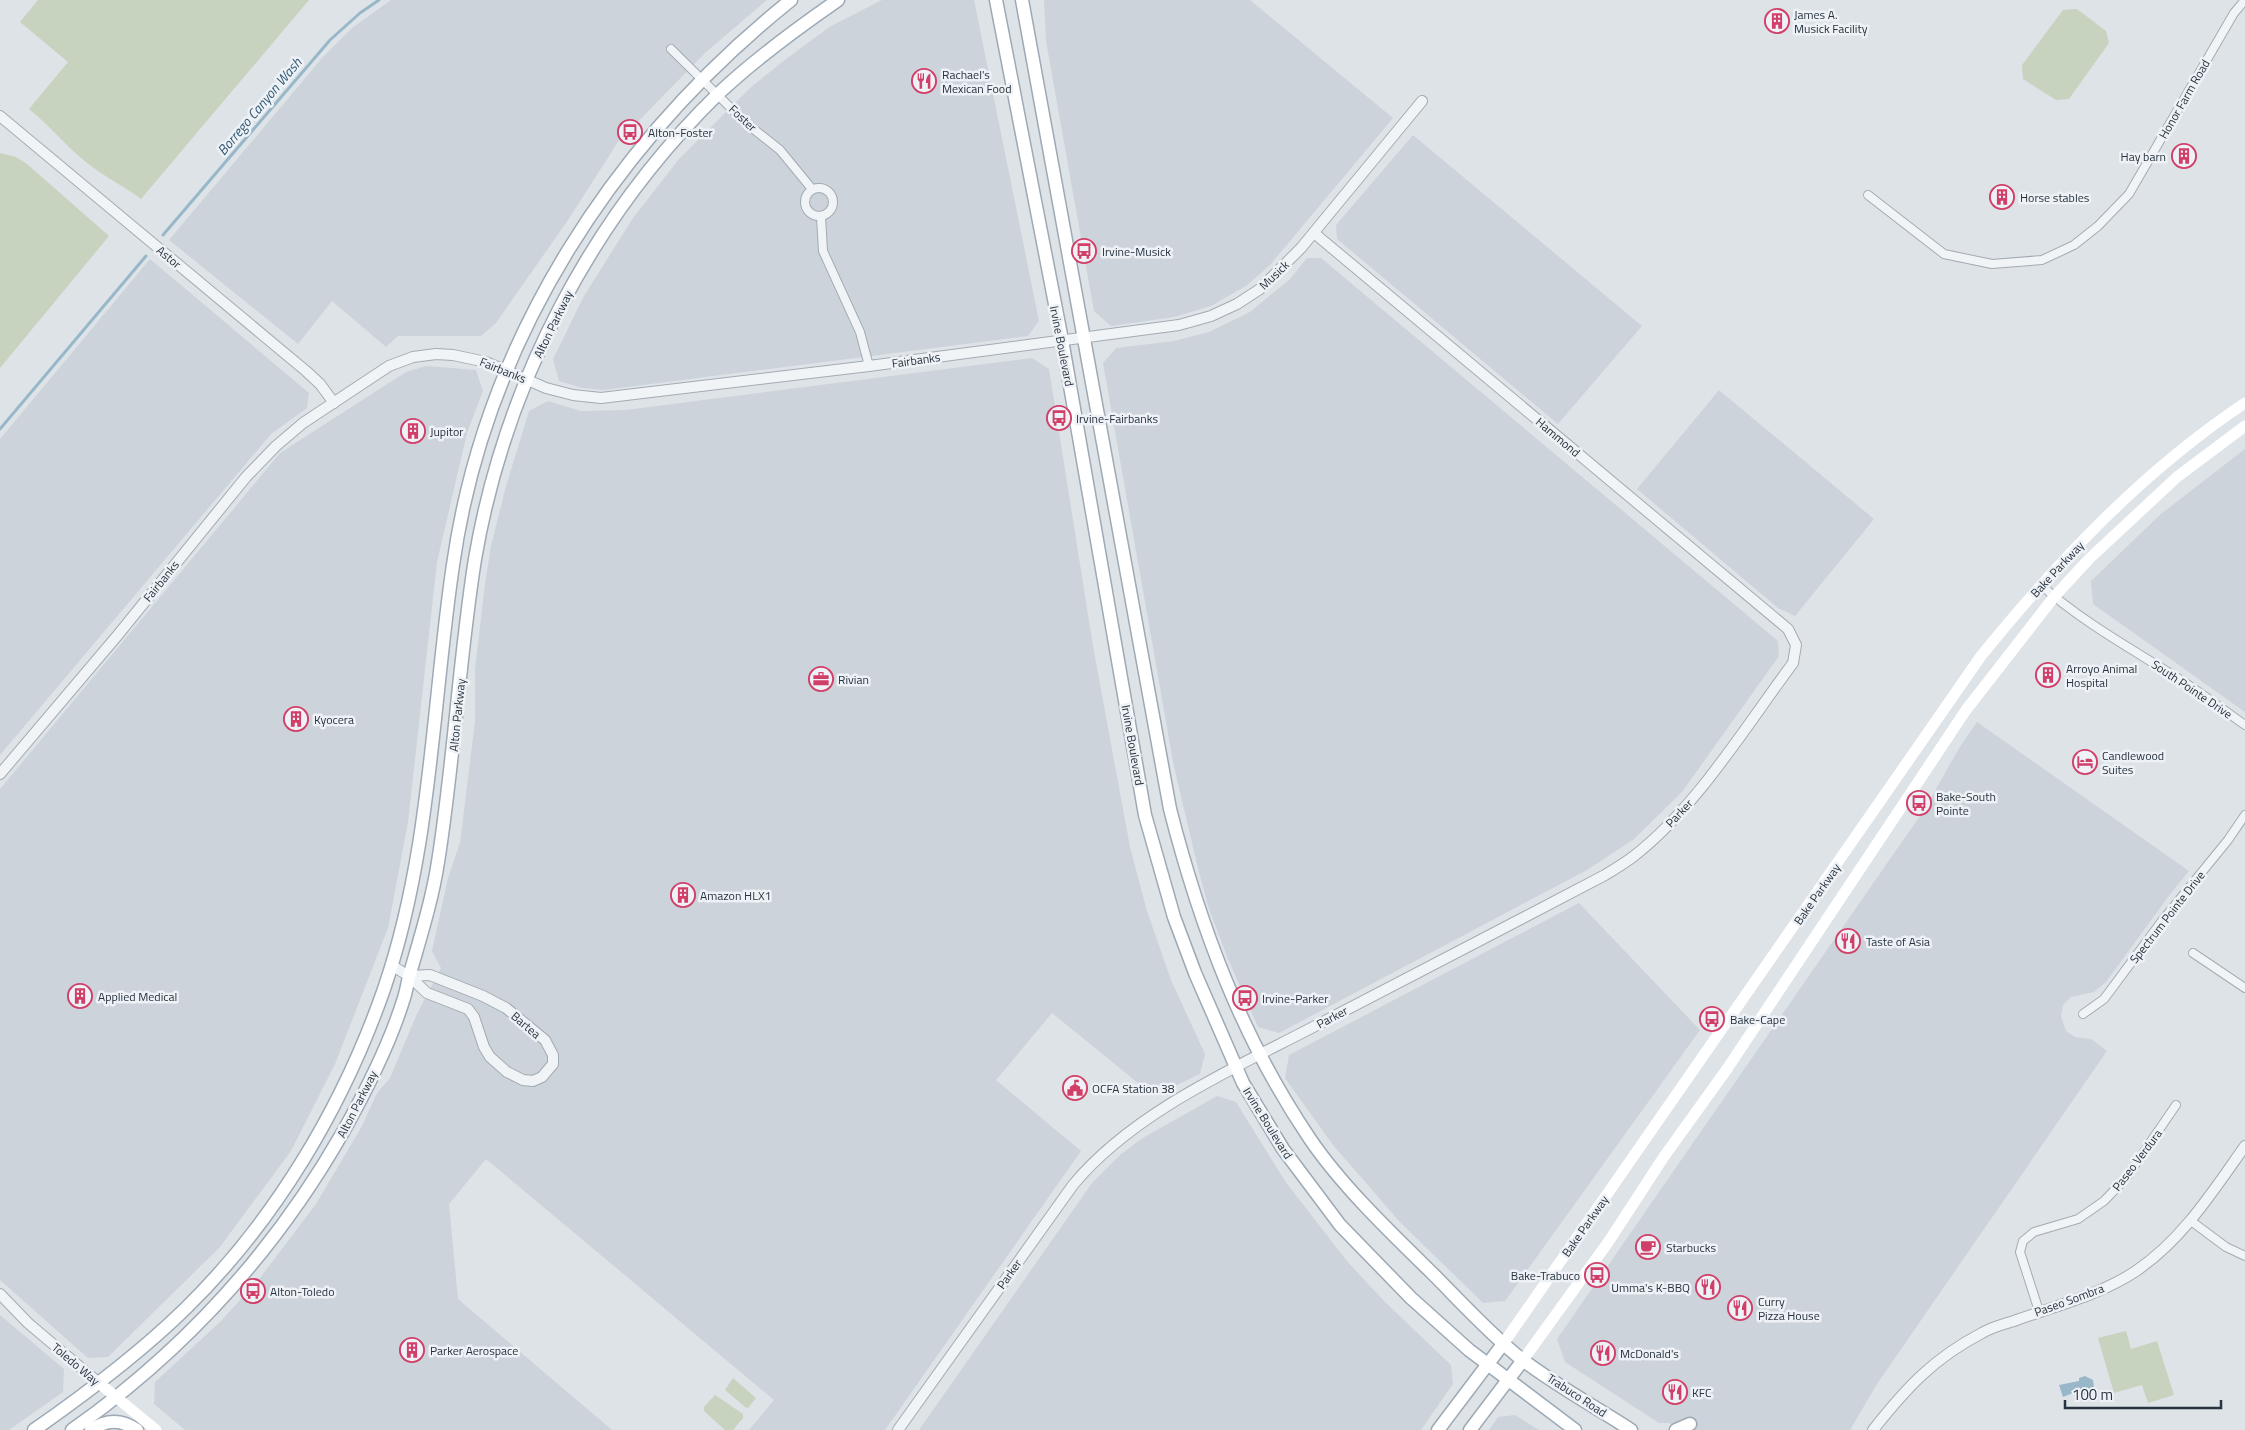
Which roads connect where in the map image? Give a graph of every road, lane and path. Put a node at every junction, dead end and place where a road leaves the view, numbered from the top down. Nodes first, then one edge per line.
1 (791, 0) edge
2 (838, 0) edge
3 (1022, 0) edge
4 (2245, 0) edge
5 (995, 3) edge
6 (671, 49) dead end
7 (703, 79) junction
8 (718, 94) junction
9 (1422, 101) dead end
10 (0, 116) edge
11 (812, 189) junction
12 (1868, 195) dead end
13 (821, 217) junction
14 (1314, 233) junction
15 (1085, 338) junction
16 (1062, 340) junction
17 (868, 366) junction
18 (507, 371) junction
19 (527, 380) junction
20 (334, 402) junction
21 (2245, 403) edge
22 (2245, 426) edge
23 (2041, 585) junction
24 (2054, 597) junction
25 (1796, 646) joint
26 (2245, 725) edge
27 (0, 774) edge
28 (2245, 815) edge
29 (2193, 953) dead end
30 (391, 965) junction
31 (409, 976) junction
32 (2245, 988) edge
33 (2084, 1014) dead end
34 (1259, 1056) junction
35 (1236, 1068) junction
36 (2176, 1105) dead end
37 (2245, 1146) edge
38 (2191, 1221) junction
39 (2245, 1256) edge
40 (0, 1294) edge
41 (2039, 1311) junction
42 (1503, 1344) junction
43 (1522, 1360) junction
44 (1486, 1365) junction
45 (1506, 1380) junction
46 (99, 1383) junction
47 (117, 1397) junction
48 (34, 1430) edge
49 (72, 1430) edge
50 (90, 1430) edge
51 (138, 1430) edge
52 (156, 1430) edge
53 (898, 1430) edge
54 (1438, 1430) edge
55 (1470, 1430) edge
56 (1574, 1430) edge
57 (1631, 1430) edge
58 (1676, 1430) edge
59 (1688, 1430) edge
60 (1873, 1430) edge

1 - 7 main road, Alton Parkway
2 - 8 main road, Alton Parkway
3 - 15 main road, Irvine Boulevard
4 - 12 street, Honor Farm Road
5 - 16 main road, Irvine Boulevard
6 - 7 street, Foster
7 - 8 street, Foster
7 - 18 main road, Alton Parkway
8 - 11 street, Foster
8 - 19 main road, Alton Parkway
9 - 14 street, Musick
10 - 20 street, Astor
11 - 13 street
11 - 13 street
13 - 17 street
14 - 15 street, Musick
14 - 25 street, Hammond
15 - 16 street, Musick
15 - 34 main road, Irvine Boulevard
16 - 17 street, Fairbanks
16 - 35 main road, Irvine Boulevard
17 - 19 street, Fairbanks
18 - 19 street, Fairbanks
18 - 20 street, Fairbanks
18 - 30 main road, Alton Parkway
19 - 31 main road, Alton Parkway
20 - 27 street, Fairbanks
21 - 23 main road, Bake Parkway
22 - 24 main road, Bake Parkway
23 - 24 street, South Pointe Drive
23 - 42 main road, Bake Parkway
24 - 26 street, South Pointe Drive
24 - 43 main road, Bake Parkway
25 - 34 street, Parker
28 - 33 street, Spectrum Pointe Drive
29 - 32 street
30 - 31 street, Bartea
30 - 46 main road, Alton Parkway
31 - 31 street, Bartea
31 - 47 main road, Alton Parkway
34 - 35 street, Parker
34 - 42 main road, Irvine Boulevard
35 - 44 main road, Irvine Boulevard
35 - 53 street, Parker
36 - 41 street, Paseo Verdura
37 - 38 street, Paseo Sombra
38 - 39 street
38 - 41 street, Paseo Sombra
40 - 46 street, Toledo Way
41 - 60 street, Paseo Sombra
42 - 43 main road, Irvine Boulevard
42 - 44 main road, Bake Parkway
43 - 45 main road, Bake Parkway
43 - 57 main road, Trabuco Road
44 - 45 main road, Irvine Boulevard
44 - 54 main road, Bake Parkway
45 - 55 main road, Bake Parkway
45 - 56 main road
46 - 47 main road, Toledo Way
46 - 48 main road, Alton Parkway
47 - 49 main road, Alton Parkway
47 - 52 main road, Toledo Way
50 - 51 main road
58 - 59 main road

